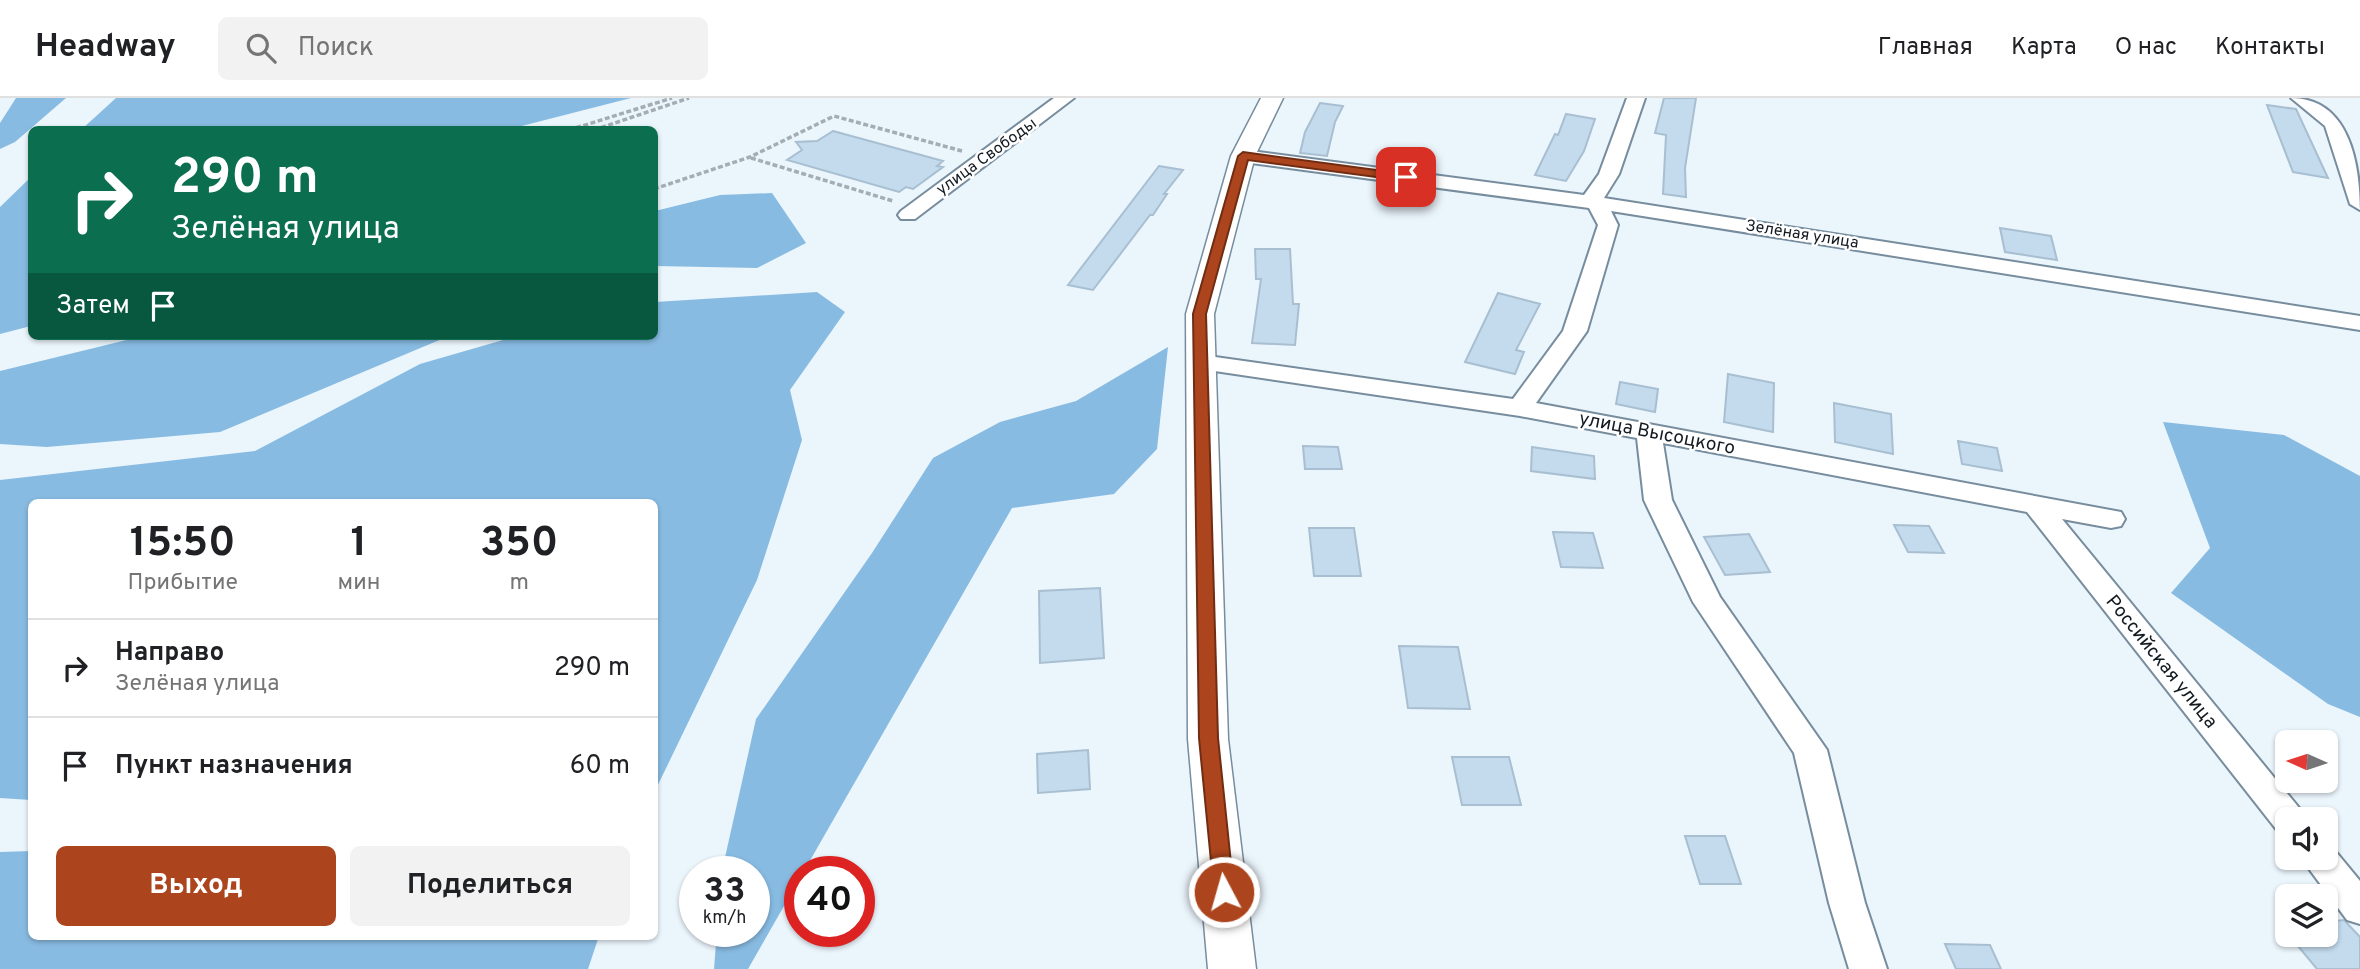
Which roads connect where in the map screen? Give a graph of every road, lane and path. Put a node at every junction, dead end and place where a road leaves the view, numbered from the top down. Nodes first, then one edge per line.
1 (672, 98) edge
2 (689, 98) edge
3 (1065, 98) edge
4 (1272, 98) edge
5 (1636, 98) edge
6 (2300, 98) edge
7 (582, 126) edge
8 (606, 126) edge
9 (1243, 156) junction
10 (750, 158) junction
11 (986, 158) junction
12 (658, 188) edge
13 (1596, 203) junction
14 (2360, 204) edge
15 (912, 212) joint
16 (2360, 323) edge
17 (1201, 362) junction
18 (1520, 408) junction
19 (1649, 432) junction
20 (2035, 504) junction
21 (2111, 519) dead end
22 (2278, 807) edge
23 (2329, 870) edge
24 (2360, 908) edge
25 (1232, 969) edge
26 (1868, 969) edge

1 - 7 path
2 - 8 path
3 - 11 street, улица Свободы
4 - 9 street
5 - 13 street
6 - 14 street
9 - 13 street, Зелёная улица
9 - 17 street
10 - 11 path
10 - 12 path
10 - 15 path
11 - 15 street, улица Свободы
13 - 16 street, Зелёная улица
13 - 18 street
17 - 18 street, улица Высоцкого
17 - 25 street
18 - 19 street, улица Высоцкого
19 - 20 street, улица Высоцкого
19 - 26 street
20 - 21 street, улица Высоцкого
20 - 22 street, Российская улица
23 - 24 street

